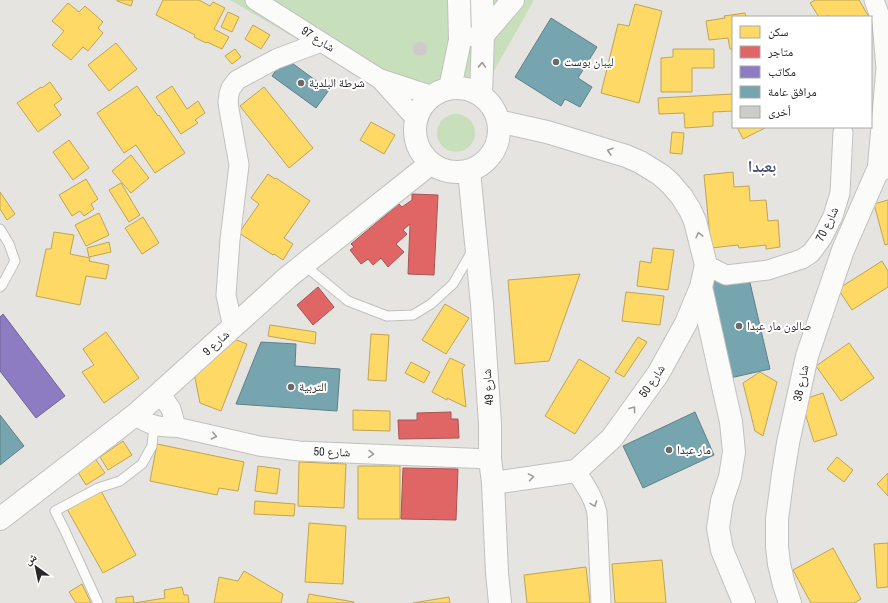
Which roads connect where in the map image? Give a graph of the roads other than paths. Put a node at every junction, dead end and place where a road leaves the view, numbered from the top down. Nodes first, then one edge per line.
1 (255, 0) edge
2 (459, 0) edge
3 (482, 0) edge
4 (513, 0) edge
5 (874, 0) edge
6 (483, 35) junction
7 (460, 40) junction
8 (321, 42) junction
9 (380, 79) junction
10 (442, 92) junction
11 (481, 95) junction
12 (416, 119) junction
13 (498, 121) junction
14 (843, 132) dead end
15 (430, 164) junction
16 (882, 170) edge
17 (469, 171) junction
18 (0, 229) edge
19 (476, 241) junction
20 (304, 265) junction
21 (706, 265) junction
22 (0, 287) edge
23 (701, 287) junction
24 (233, 328) junction
25 (160, 394) junction
26 (135, 415) junction
27 (154, 426) junction
28 (176, 427) junction
29 (490, 459) junction
30 (576, 470) junction
31 (493, 484) junction
32 (0, 519) edge
33 (98, 603) edge
34 (500, 603) edge
35 (601, 603) edge
36 (744, 603) edge
37 (790, 603) edge

1 - 8 street, شارع 97
2 - 7 main road
3 - 6 main road
4 - 6 main road
5 - 16 street
6 - 7 main road
11 -> 6 main road
7 - 10 main road
8 - 9 street, شارع 97
8 - 24 street
9 - 10 street, شارع 97
9 - 12 street, شارع 97
10 - 11 main road
10 - 12 main road
11 - 13 main road
12 - 15 main road
13 - 17 main road
21 -> 13 main road
14 - 21 street, شارع 70
15 - 17 main road
15 - 20 main road, شارع 9
16 - 37 main road, شارع 38
17 - 19 main road, شارع 49
18 - 22 lane
19 - 20 lane
19 - 29 main road, شارع 49
20 - 24 main road, شارع 9
21 - 23 main road, شارع 50
30 -> 23 main road, شارع 50
23 - 36 main road
24 - 25 main road, شارع 9
25 - 26 main road, شارع 9
25 - 28 street
26 - 27 street, شارع 50
26 - 32 main road, شارع 9
27 - 28 street, شارع 50
27 - 33 lane
28 -> 29 street, شارع 50
29 - 31 main road, شارع 49
31 -> 30 main road
30 -> 35 street
31 - 34 main road, شارع 49

